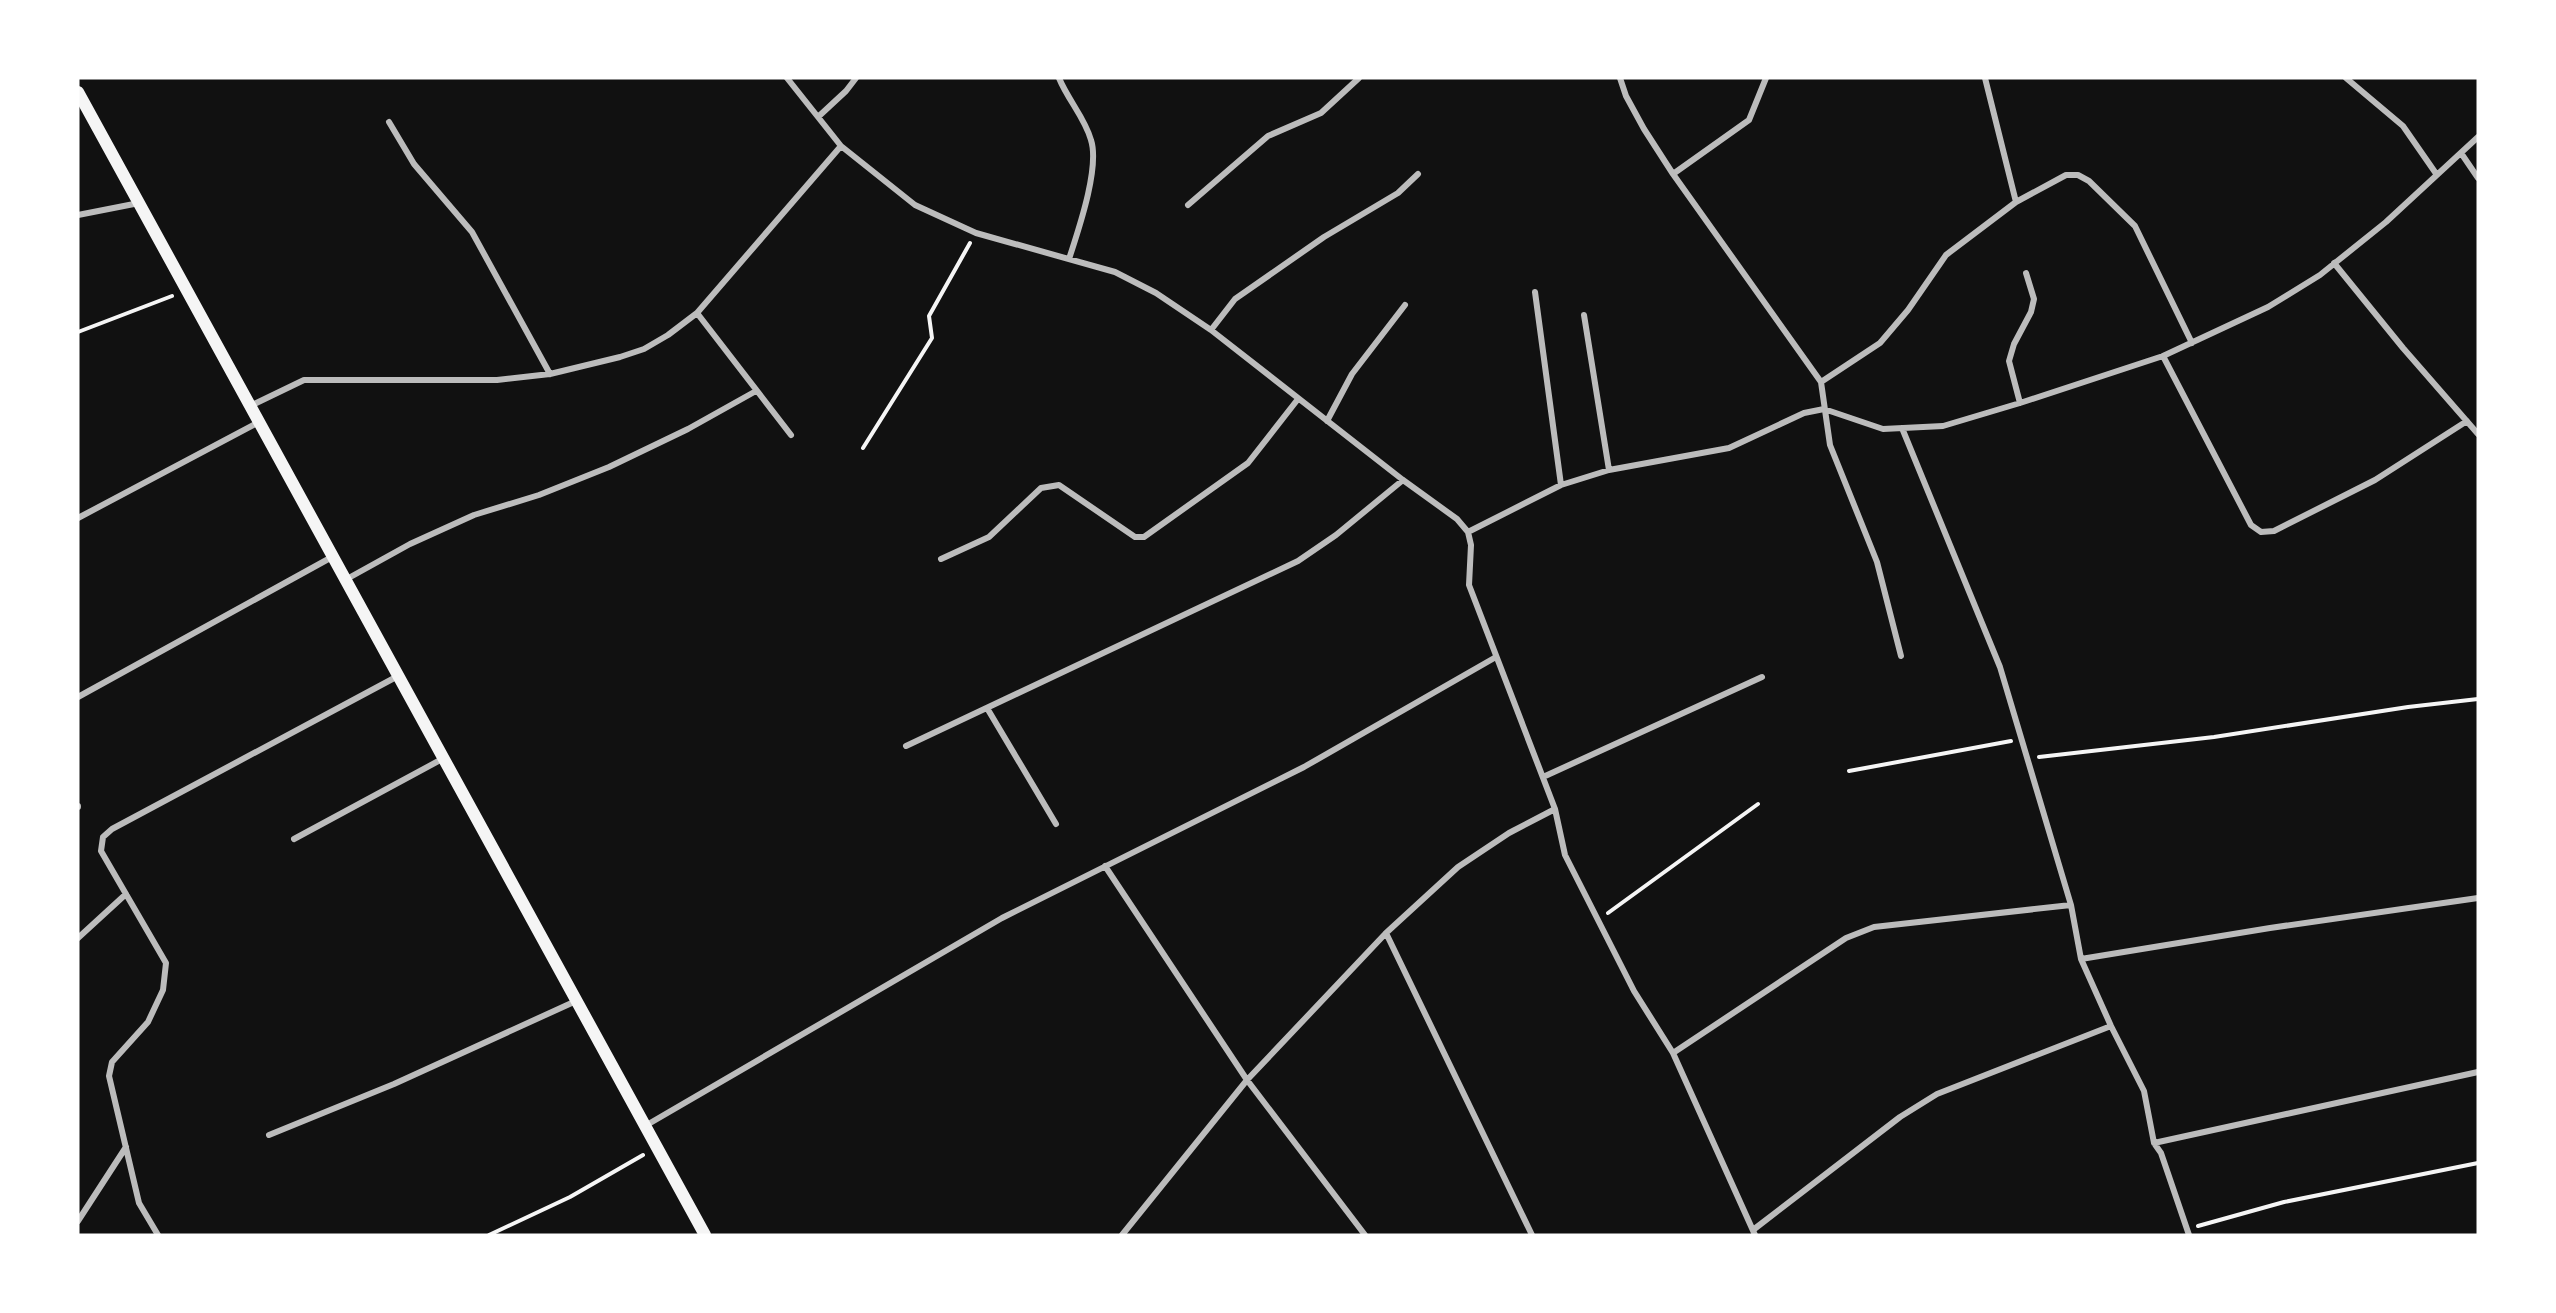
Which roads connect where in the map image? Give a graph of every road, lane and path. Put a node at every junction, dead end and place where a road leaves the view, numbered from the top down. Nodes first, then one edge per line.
1 (787, 78) edge
2 (856, 78) edge
3 (1059, 78) edge
4 (1359, 78) edge
5 (1620, 78) edge
6 (1766, 78) edge
7 (1985, 78) edge
8 (2346, 78) edge
9 (78, 92) edge
10 (818, 117) junction
11 (389, 122) dead end
12 (2478, 137) edge
13 (841, 146) junction
14 (2461, 153) junction
15 (1418, 174) dead end
16 (1673, 174) junction
17 (2437, 175) junction
18 (2478, 178) edge
19 (2016, 202) junction
20 (139, 203) junction
21 (1188, 205) dead end
22 (78, 215) edge
23 (976, 233) junction
24 (1069, 259) junction
25 (2334, 263) junction
26 (2026, 273) dead end
27 (187, 290) junction
28 (1535, 292) dead end
29 (1405, 305) dead end
30 (697, 313) junction
31 (1584, 315) dead end
32 (1211, 330) junction
33 (78, 332) edge
34 (2192, 343) junction
35 (2163, 356) junction
36 (550, 374) junction
37 (1821, 382) junction
38 (756, 391) junction
39 (1299, 399) junction
40 (2020, 404) junction
41 (250, 406) junction
42 (1824, 409) junction
43 (1327, 421) junction
44 (2467, 421) junction
45 (259, 422) junction
46 (1902, 428) junction
47 (2478, 434) edge
48 (791, 435) dead end
49 (863, 448) dead end
50 (1609, 470) junction
51 (1402, 480) junction
52 (1562, 485) junction
53 (78, 518) edge
54 (1468, 532) junction
55 (333, 556) junction
56 (941, 559) dead end
57 (345, 580) junction
58 (1901, 656) dead end
59 (1496, 657) junction
60 (398, 676) junction
61 (1762, 677) dead end
62 (78, 697) edge
63 (2478, 699) edge
64 (987, 708) junction
65 (2022, 739) junction
66 (906, 746) dead end
67 (444, 758) junction
68 (2027, 759) junction
69 (1849, 771) dead end
70 (1543, 777) junction
71 (1758, 804) dead end
72 (1555, 809) junction
73 (1056, 824) dead end
74 (294, 839) dead end
75 (1105, 866) junction
76 (126, 894) junction
77 (2478, 898) edge
78 (2070, 904) junction
79 (1598, 920) junction
80 (1386, 933) junction
81 (78, 938) edge
82 (2081, 959) junction
83 (576, 1001) junction
84 (2111, 1026) junction
85 (1673, 1053) junction
86 (2478, 1072) edge
87 (1247, 1080) junction
88 (644, 1126) junction
89 (269, 1135) dead end
90 (2154, 1143) junction
91 (126, 1147) junction
92 (656, 1147) junction
93 (2478, 1163) edge
94 (78, 1221) edge
95 (1754, 1232) edge
96 (2188, 1232) edge
97 (158, 1235) edge
98 (489, 1235) edge
99 (705, 1235) edge
100 (1122, 1235) edge
101 (1365, 1235) edge
102 (1532, 1235) edge

1 - 10 street
2 - 10 street
3 - 24 street
4 - 21 street
5 - 16 street
6 - 16 street
7 - 19 street
8 - 17 street
9 - 20 main road
10 - 13 street
11 - 36 street
12 - 14 street
13 - 23 street
13 - 30 street
14 - 17 street
14 - 18 street
15 - 32 street
16 - 37 street
17 - 25 street
19 - 34 street
19 - 37 street
20 - 22 street
20 - 27 main road
23 - 24 street
23 - 49 path
24 - 32 street
25 - 34 street
25 - 44 street
26 - 40 street
27 - 33 path
27 - 41 main road
28 - 52 street
29 - 43 street
30 - 36 street
30 - 38 street
31 - 50 street
32 - 39 street
34 - 35 street
35 - 40 street
35 - 44 street
36 - 41 street
37 - 42 street
38 - 48 street
38 - 57 street
39 - 43 street
39 - 56 street
40 - 46 street
41 - 45 main road
42 - 46 street
42 - 50 street
42 - 58 street
43 - 51 street
44 - 47 street
45 - 53 street
45 - 55 main road
46 - 65 street
50 - 52 street
51 - 54 street
51 - 64 street
52 - 54 street
54 - 59 street
55 - 57 main road
55 - 62 street
57 - 60 main road
59 - 70 street
59 - 75 street
60 - 67 main road
60 - 76 street
61 - 70 street
63 - 68 path
64 - 66 street
64 - 73 street
65 - 68 street
65 - 69 path
67 - 74 street
67 - 83 main road
68 - 78 street
70 - 72 street
71 - 79 path
72 - 79 street
72 - 80 street
75 - 87 street
75 - 88 street
76 - 81 street
76 - 91 street
77 - 82 street
78 - 82 street
78 - 85 street
79 - 85 street
80 - 87 street
80 - 102 street
82 - 84 street
83 - 88 main road
83 - 89 street
84 - 90 street
84 - 95 street
85 - 95 street
86 - 90 street
87 - 100 street
87 - 101 street
88 - 92 main road
90 - 96 street
91 - 94 street
91 - 97 street
92 - 98 path
92 - 99 main road
93 - 96 path

